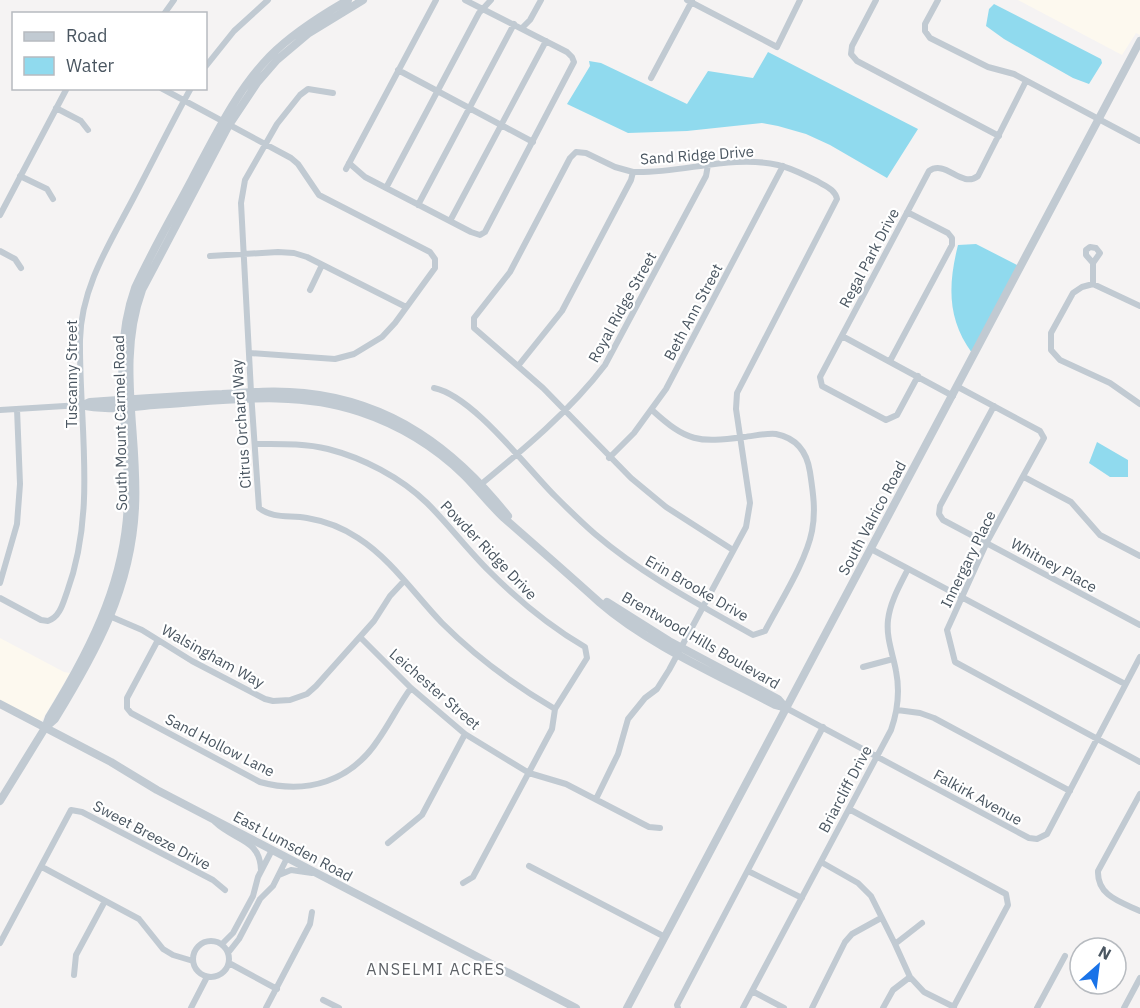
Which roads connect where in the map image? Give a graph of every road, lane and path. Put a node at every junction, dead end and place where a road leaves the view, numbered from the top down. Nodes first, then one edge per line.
1 (268, 0) edge
2 (348, 0) edge
3 (363, 0) edge
4 (436, 0) edge
5 (465, 0) edge
6 (491, 0) edge
7 (541, 0) edge
8 (801, 0) edge
9 (876, 0) edge
10 (938, 0) edge
11 (690, 1) edge
12 (483, 9) junction
13 (514, 24) junction
14 (522, 28) junction
15 (546, 41) junction
16 (1140, 41) edge
17 (207, 65) edge
18 (398, 70) junction
19 (651, 78) dead end
20 (1026, 81) junction
21 (66, 90) edge
22 (165, 90) edge
23 (190, 90) edge
24 (437, 92) junction
25 (333, 93) dead end
26 (184, 101) junction
27 (56, 108) junction
28 (469, 108) junction
29 (1099, 119) junction
30 (226, 123) junction
31 (501, 125) junction
32 (88, 130) dead end
33 (999, 136) junction
34 (1140, 141) edge
35 (533, 142) junction
36 (265, 144) junction
37 (708, 165) junction
38 (783, 166) junction
39 (633, 172) junction
40 (20, 176) junction
41 (386, 188) junction
42 (53, 199) dead end
43 (418, 205) junction
44 (907, 212) junction
45 (0, 215) edge
46 (450, 221) junction
47 (0, 251) edge
48 (243, 254) junction
49 (210, 256) dead end
50 (1093, 263) dead end
51 (322, 265) junction
52 (21, 268) dead end
53 (1093, 284) junction
54 (310, 290) dead end
55 (1140, 306) edge
56 (406, 307) junction
57 (842, 336) junction
58 (249, 353) junction
59 (890, 361) junction
60 (518, 366) junction
61 (918, 376) junction
62 (958, 387) junction
63 (434, 388) dead end
64 (251, 395) junction
65 (953, 396) junction
66 (128, 403) junction
67 (1140, 404) edge
68 (81, 405) junction
69 (994, 406) junction
70 (17, 409) junction
71 (0, 410) edge
72 (652, 410) junction
73 (565, 411) junction
74 (740, 438) junction
75 (255, 444) junction
76 (517, 454) junction
77 (609, 458) junction
78 (1024, 477) junction
79 (479, 486) junction
80 (987, 542) junction
81 (870, 549) junction
82 (733, 550) junction
83 (1140, 556) edge
84 (908, 569) junction
85 (404, 581) junction
86 (0, 583) edge
87 (962, 597) junction
88 (0, 598) edge
89 (703, 607) junction
90 (108, 615) junction
91 (1140, 625) edge
92 (360, 637) junction
93 (158, 640) junction
94 (680, 650) junction
95 (1140, 657) edge
96 (893, 659) junction
97 (863, 667) dead end
98 (1125, 684) junction
99 (411, 688) junction
100 (0, 704) edge
101 (786, 708) junction
102 (555, 709) junction
103 (897, 710) junction
104 (824, 727) junction
105 (45, 728) junction
106 (465, 734) junction
107 (1097, 738) junction
108 (877, 756) junction
109 (1140, 762) edge
110 (529, 773) junction
111 (1070, 791) junction
112 (1140, 794) edge
113 (596, 799) junction
114 (0, 801) edge
115 (849, 809) junction
116 (213, 819) junction
117 (660, 828) dead end
118 (388, 843) dead end
119 (272, 850) junction
120 (286, 858) junction
121 (821, 862) junction
122 (529, 866) dead end
123 (42, 867) junction
124 (748, 871) junction
125 (261, 872) junction
126 (318, 874) junction
127 (278, 875) junction
128 (463, 883) dead end
129 (225, 890) dead end
130 (802, 898) junction
131 (105, 901) junction
132 (1140, 911) edge
133 (312, 912) dead end
134 (881, 918) junction
135 (922, 923) dead end
136 (665, 937) junction
137 (0, 943) edge
138 (222, 944) junction
139 (895, 944) junction
140 (228, 953) junction
141 (1065, 956) dead end
142 (193, 961) junction
143 (229, 963) junction
144 (74, 975) dead end
145 (207, 977) junction
146 (910, 977) junction
147 (1140, 978) edge
148 (277, 989) junction
149 (752, 991) junction
150 (323, 1000) dead end
151 (190, 1008) edge
152 (266, 1008) edge
153 (339, 1008) edge
154 (576, 1008) edge
155 (627, 1008) edge
156 (678, 1008) edge
157 (743, 1008) edge
158 (784, 1008) edge
159 (812, 1008) edge
160 (883, 1008) edge
161 (953, 1008) edge
162 (1037, 1008) edge
163 (1124, 1008) edge

1 - 17 street
2 - 30 street, South Mount Carmel Road
3 - 30 street, South Mount Carmel Road
4 - 18 street
5 - 12 street
6 - 12 street
7 - 14 street
8 - 11 street
9 - 33 street
10 - 20 street
11 - 19 street
12 - 13 street
12 - 24 street
13 - 14 street
13 - 28 street
14 - 15 street
15 - 31 street
15 - 35 street
16 - 29 street, South Valrico Road
18 - 24 street
18 - 41 street
20 - 29 street
20 - 33 street, Regal Park Drive
21 - 27 street
22 - 26 street
23 - 26 street, Tuscanny Street
24 - 28 street
24 - 41 street
25 - 36 street, Citrus Orchard Way
26 - 30 street
26 - 68 street, Tuscanny Street
27 - 32 street
27 - 40 street
28 - 31 street
28 - 43 street
29 - 34 street
29 - 62 street, South Valrico Road
30 - 36 street
30 - 66 street, South Mount Carmel Road
31 - 35 street
31 - 46 street
33 - 44 street, Regal Park Drive
35 - 46 street
36 - 48 street, Citrus Orchard Way
36 - 56 street
37 - 38 street, Sand Ridge Drive
37 - 39 street, Sand Ridge Drive
37 - 73 street, Royal Ridge Street
38 - 72 street, Beth Ann Street
38 - 74 street, Sand Ridge Drive
39 - 60 street
39 - 60 street, Sand Ridge Drive
40 - 42 street
40 - 45 street
41 - 43 street
43 - 46 street
44 - 57 street, Regal Park Drive
44 - 59 street
47 - 52 street
48 - 49 street
48 - 51 street
48 - 58 street, Citrus Orchard Way
50 - 53 street
51 - 54 street
51 - 56 street
53 - 55 street
53 - 67 street
56 - 58 street
57 - 59 street
57 - 61 street, Regal Park Drive
58 - 64 street, Citrus Orchard Way
59 - 61 street
60 - 73 street, Sand Ridge Drive
61 - 65 street
62 - 65 street, South Valrico Road
62 - 69 street, Innergary Place
63 - 76 street, Erin Brooke Drive
64 - 66 street, Brentwood Hills Boulevard
64 - 75 street, Citrus Orchard Way
64 - 79 street, Brentwood Hills Boulevard
65 - 81 street, South Valrico Road
66 - 68 street, Brentwood Hills Boulevard
66 - 90 street, South Mount Carmel Road
68 - 70 street, Brentwood Hills Boulevard
68 - 88 street, Tuscanny Street
69 - 78 street, Innergary Place
69 - 80 street, Whitney Place
70 - 71 street, Brentwood Hills Boulevard
70 - 86 street
72 - 74 street, Erin Brooke Drive
72 - 77 street, Beth Ann Street
73 - 76 street, Royal Ridge Street
73 - 77 street, Sand Ridge Drive
74 - 82 street, Sand Ridge Drive
74 - 89 street, Erin Brooke Drive
75 - 85 street, Citrus Orchard Way
75 - 102 street, Powder Ridge Drive
76 - 79 street, Royal Ridge Street
76 - 89 street, Erin Brooke Drive
77 - 82 street, Sand Ridge Drive
78 - 80 street, Innergary Place
78 - 83 street
79 - 94 street, Brentwood Hills Boulevard
80 - 87 street, Innergary Place
80 - 91 street, Whitney Place
81 - 84 street
81 - 101 street, South Valrico Road
82 - 89 street, Sand Ridge Drive
84 - 87 street
84 - 96 street, Briarcliff Drive
85 - 92 street, Walsingham Way
85 - 102 street, Citrus Orchard Way
87 - 98 street
87 - 107 street, Innergary Place
89 - 94 street, Sand Ridge Drive
90 - 93 street, Walsingham Way
90 - 105 street, South Mount Carmel Road
92 - 93 street, Walsingham Way
92 - 99 street, Leichester Street
93 - 99 street, Sand Hollow Lane
94 - 101 street, Brentwood Hills Boulevard
94 - 113 street, Sand Ridge Drive
95 - 98 street, Falkirk Avenue
96 - 97 street
96 - 103 street, Briarcliff Drive
98 - 107 street, Falkirk Avenue
99 - 106 street, Leichester Street
100 - 105 street, East Lumsden Road
101 - 104 street, Falkirk Avenue
101 - 136 street, South Valrico Road
102 - 110 street, Powder Ridge Drive
103 - 108 street, Briarcliff Drive
103 - 111 street
104 - 108 street, Falkirk Avenue
104 - 124 street
105 - 114 street, South Mount Carmel Road
105 - 116 street, East Lumsden Road
106 - 110 street, Leichester Street
106 - 118 street
107 - 109 street, Innergary Place
107 - 111 street, Falkirk Avenue
108 - 111 street, Falkirk Avenue
108 - 115 street, Briarcliff Drive
110 - 113 street, Leichester Street
110 - 128 street, Powder Ridge Drive
112 - 132 street
113 - 117 street, Leichester Street
115 - 121 street, Briarcliff Drive
115 - 161 street
116 - 119 street, East Lumsden Road
116 - 125 street
119 - 120 street, East Lumsden Road
119 - 125 street
120 - 126 street, East Lumsden Road
120 - 127 street
121 - 130 street, Briarcliff Drive
121 - 134 street
122 - 136 street
123 - 129 street, Sweet Breeze Drive
123 - 131 street
123 - 137 street, Sweet Breeze Drive
124 - 130 street
124 - 156 street
125 - 138 street
126 - 127 street
126 - 154 street, East Lumsden Road
127 - 140 street
130 - 149 street, Briarcliff Drive
131 - 142 street
131 - 144 street
133 - 148 street
134 - 139 street
134 - 159 street
135 - 139 street
136 - 155 street, South Valrico Road
138 - 140 street
138 - 142 street
139 - 146 street
140 - 143 street
141 - 162 street
142 - 145 street
143 - 145 street
143 - 148 street
145 - 151 street
146 - 160 street
146 - 161 street
147 - 163 street
148 - 152 street
149 - 157 street, Briarcliff Drive
149 - 158 street
150 - 153 street

